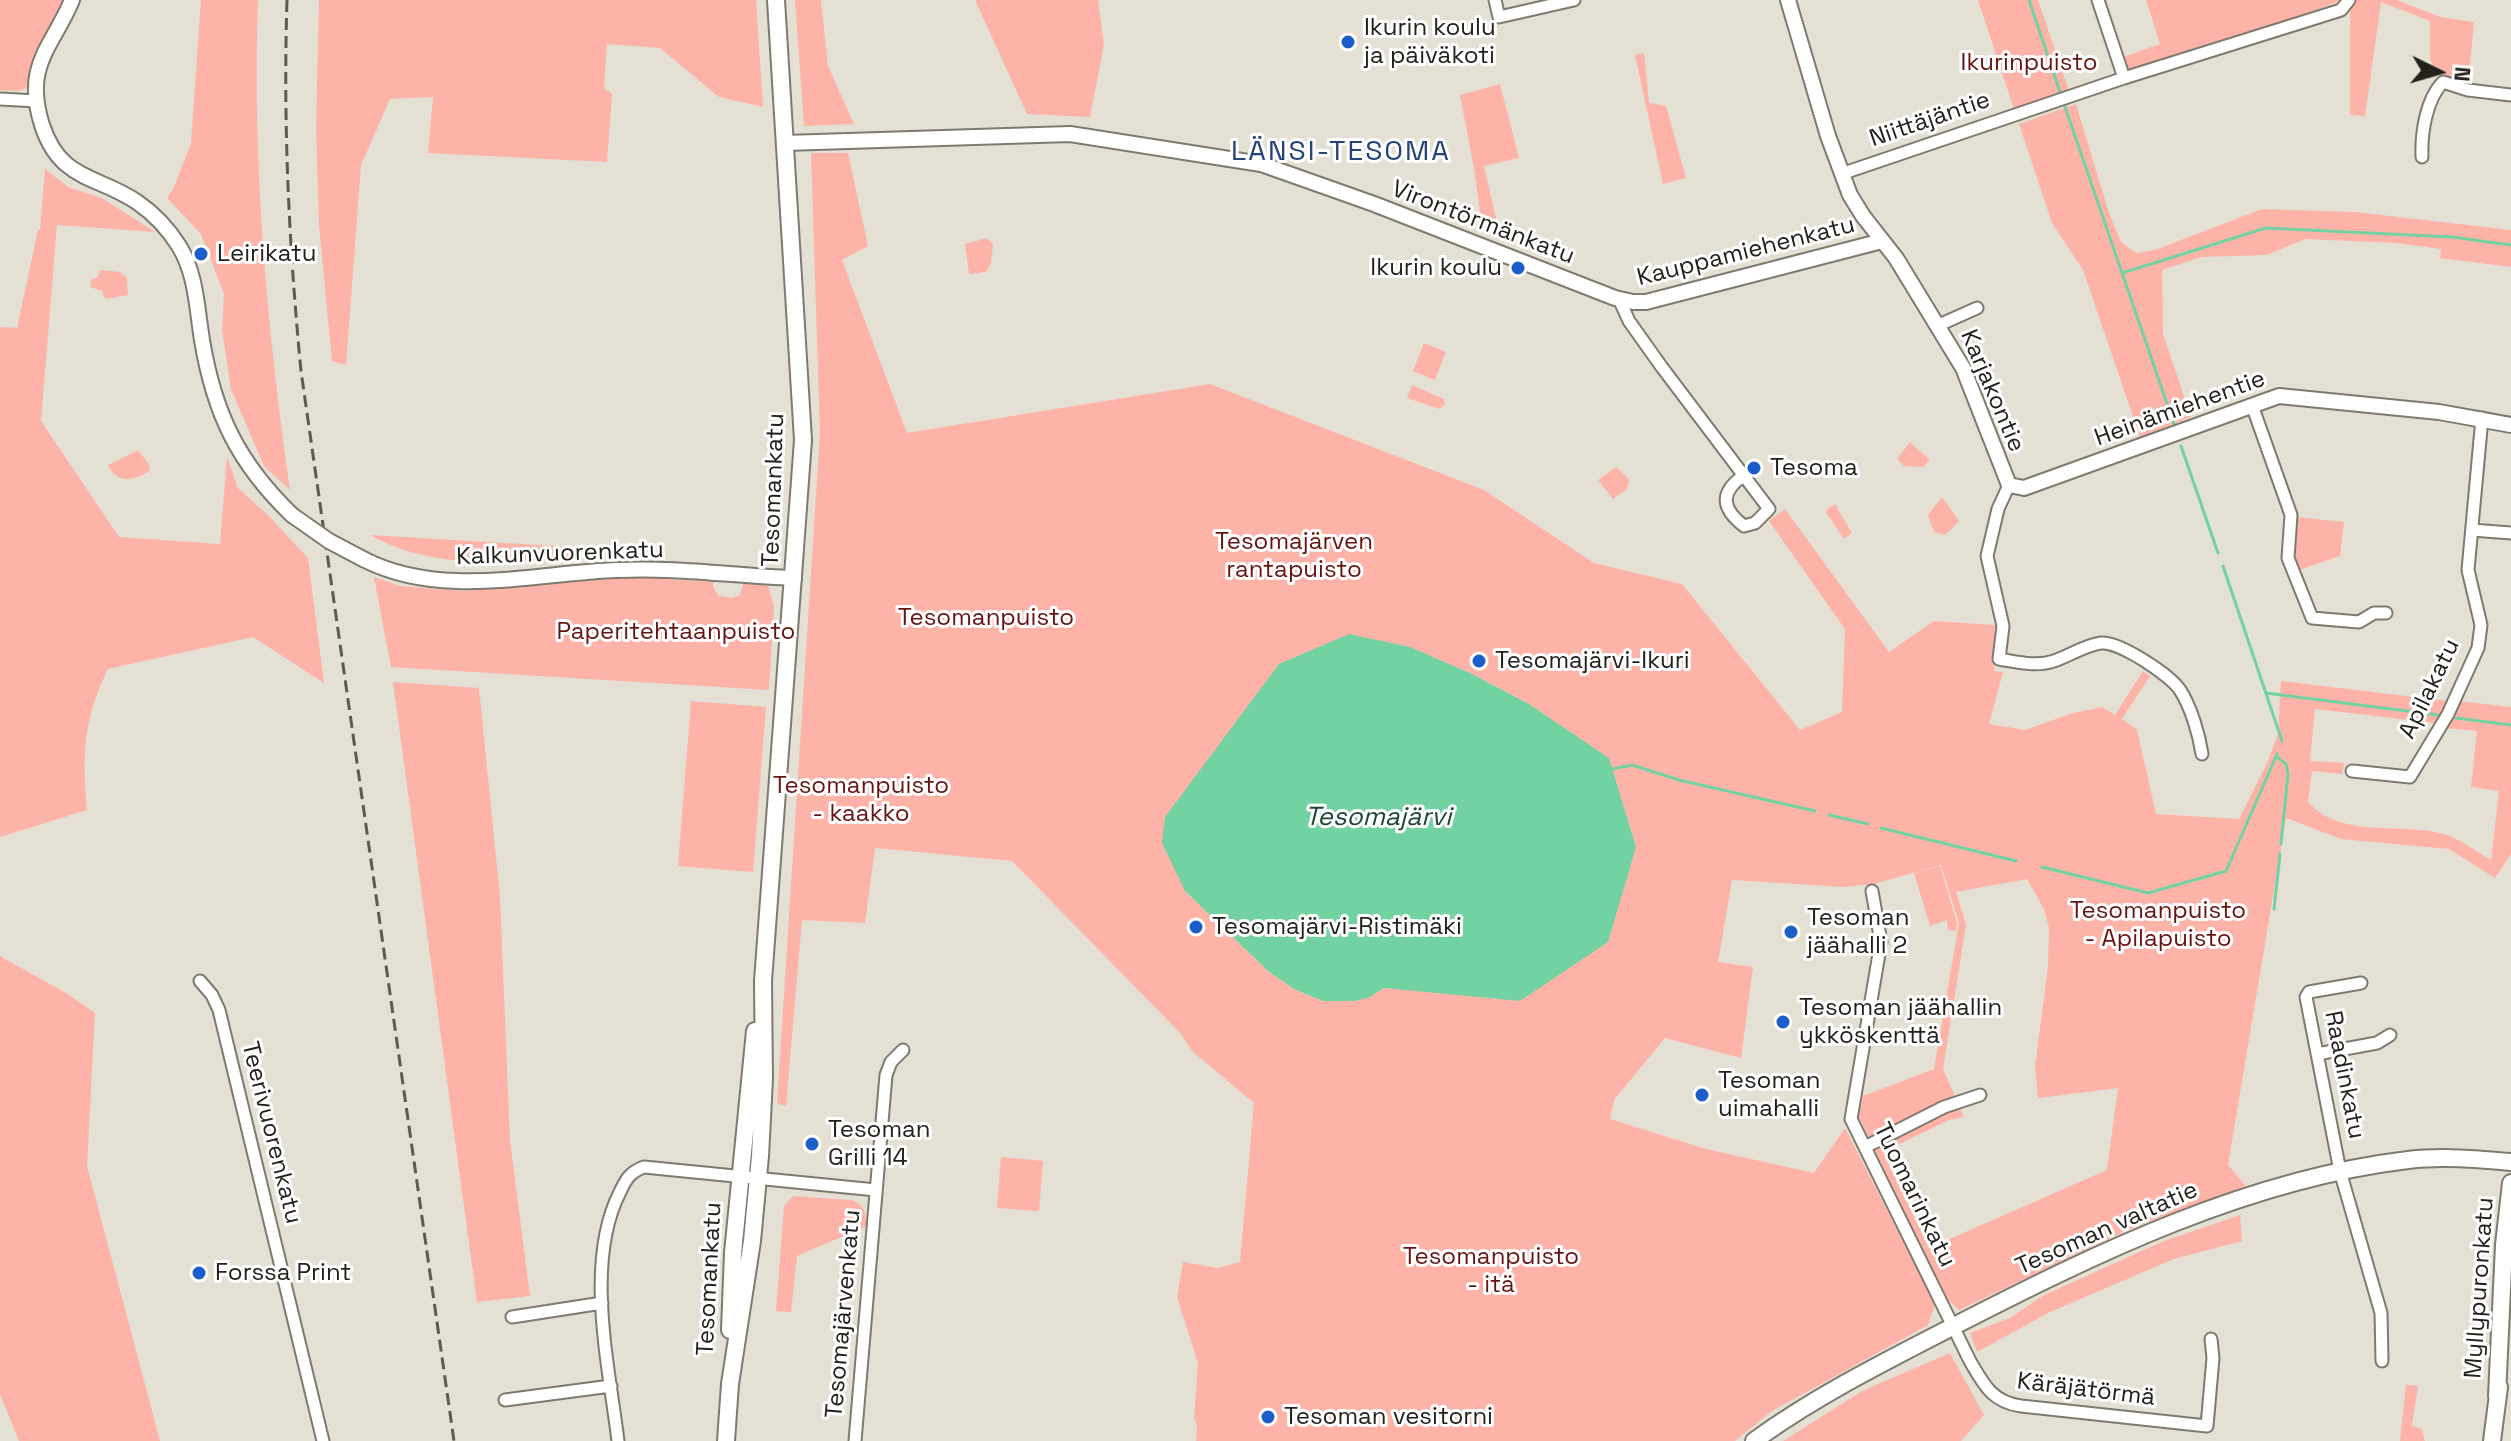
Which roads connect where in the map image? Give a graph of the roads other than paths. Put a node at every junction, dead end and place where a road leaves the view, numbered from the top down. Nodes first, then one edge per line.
1 (72, 0) edge
2 (776, 0) edge
3 (1495, 0) edge
4 (1574, 0) edge
5 (1788, 0) edge
6 (2098, 0) edge
7 (2349, 0) edge
8 (2124, 78) junction
9 (2511, 95) edge
10 (0, 99) edge
11 (37, 101) junction
12 (785, 143) junction
13 (2422, 157) dead end
14 (1841, 174) junction
15 (1882, 241) junction
16 (1619, 299) junction
17 (1977, 308) dead end
18 (1939, 325) junction
19 (2252, 405) junction
20 (2482, 418) junction
21 (2511, 425) edge
22 (1743, 476) junction
23 (2009, 485) junction
24 (2472, 530) junction
25 (2511, 533) edge
26 (794, 578) junction
27 (2386, 613) dead end
28 (2202, 754) dead end
29 (2352, 771) dead end
30 (1872, 891) dead end
31 (200, 981) dead end
32 (763, 981) junction
33 (2361, 983) dead end
34 (2390, 1035) dead end
35 (903, 1050) dead end
36 (2317, 1054) junction
37 (1980, 1095) dead end
38 (1865, 1147) junction
39 (2511, 1162) edge
40 (2340, 1171) junction
41 (740, 1176) junction
42 (758, 1178) junction
43 (2511, 1183) edge
44 (876, 1190) junction
45 (602, 1303) junction
46 (2511, 1305) edge
47 (512, 1317) dead end
48 (1953, 1327) junction
49 (2211, 1339) dead end
50 (2382, 1361) dead end
51 (730, 1384) junction
52 (611, 1386) junction
53 (2497, 1396) junction
54 (505, 1400) dead end
55 (323, 1441) edge
56 (618, 1441) edge
57 (726, 1441) edge
58 (855, 1441) edge
59 (1754, 1441) edge
60 (2492, 1441) edge

1 - 11 street, Kalkunvuorenkatu
2 - 12 main road, Tesomankatu
3 - 4 street
5 - 14 street, Karjakontie
6 - 8 street
7 - 8 street, Niittäjäntie
8 - 14 street, Niittäjäntie
9 - 13 street
10 - 11 street
11 - 26 street, Kalkunvuorenkatu, bridge
12 - 16 street, Virontörmänkatu
12 - 26 main road, Tesomankatu
14 - 15 street, Karjakontie
15 - 16 street, Kauppamiehenkatu
15 - 18 street, Karjakontie
16 - 22 street
17 - 18 street
18 - 23 street, Karjakontie
19 - 20 street, Heinämiehentie
19 - 23 street, Heinämiehentie
19 - 27 street
20 - 21 street, Heinämiehentie
20 - 24 street, Apilakatu
22 - 22 street
23 - 28 street, Karjakontie
24 - 25 street
24 - 29 street, Apilakatu
26 - 32 main road, Tesomankatu
30 - 38 street, Tuomarinkatu
31 - 55 street, Teerivuorenkatu
32 - 41 main road, Tesomankatu
32 - 42 main road, Tesomankatu
33 - 36 street, Raadinkatu
34 - 36 street
35 - 44 street, Tesomajärvenkatu
36 - 40 street, Raadinkatu
37 - 38 street
38 - 48 street, Tuomarinkatu
39 - 40 main road, Tesoman valtatie
40 - 48 main road, Tesoman valtatie
40 - 50 street, Raadinkatu
41 - 42 street, Tesomankatu
41 - 45 street
41 - 51 main road, Tesomankatu
42 - 44 street, Tesomajärvenkatu
42 - 51 main road, Tesomankatu
43 - 53 main road, Myllypuronkatu
44 - 58 street, Tesomajärvenkatu
45 - 47 street
45 - 52 street
46 - 53 main road, Myllypuronkatu
48 - 49 street, Käräjätörmä
48 - 59 main road, Tesoman valtatie
51 - 57 main road, Tesomankatu
52 - 54 street
52 - 56 street
53 - 60 main road, Myllypuronkatu

